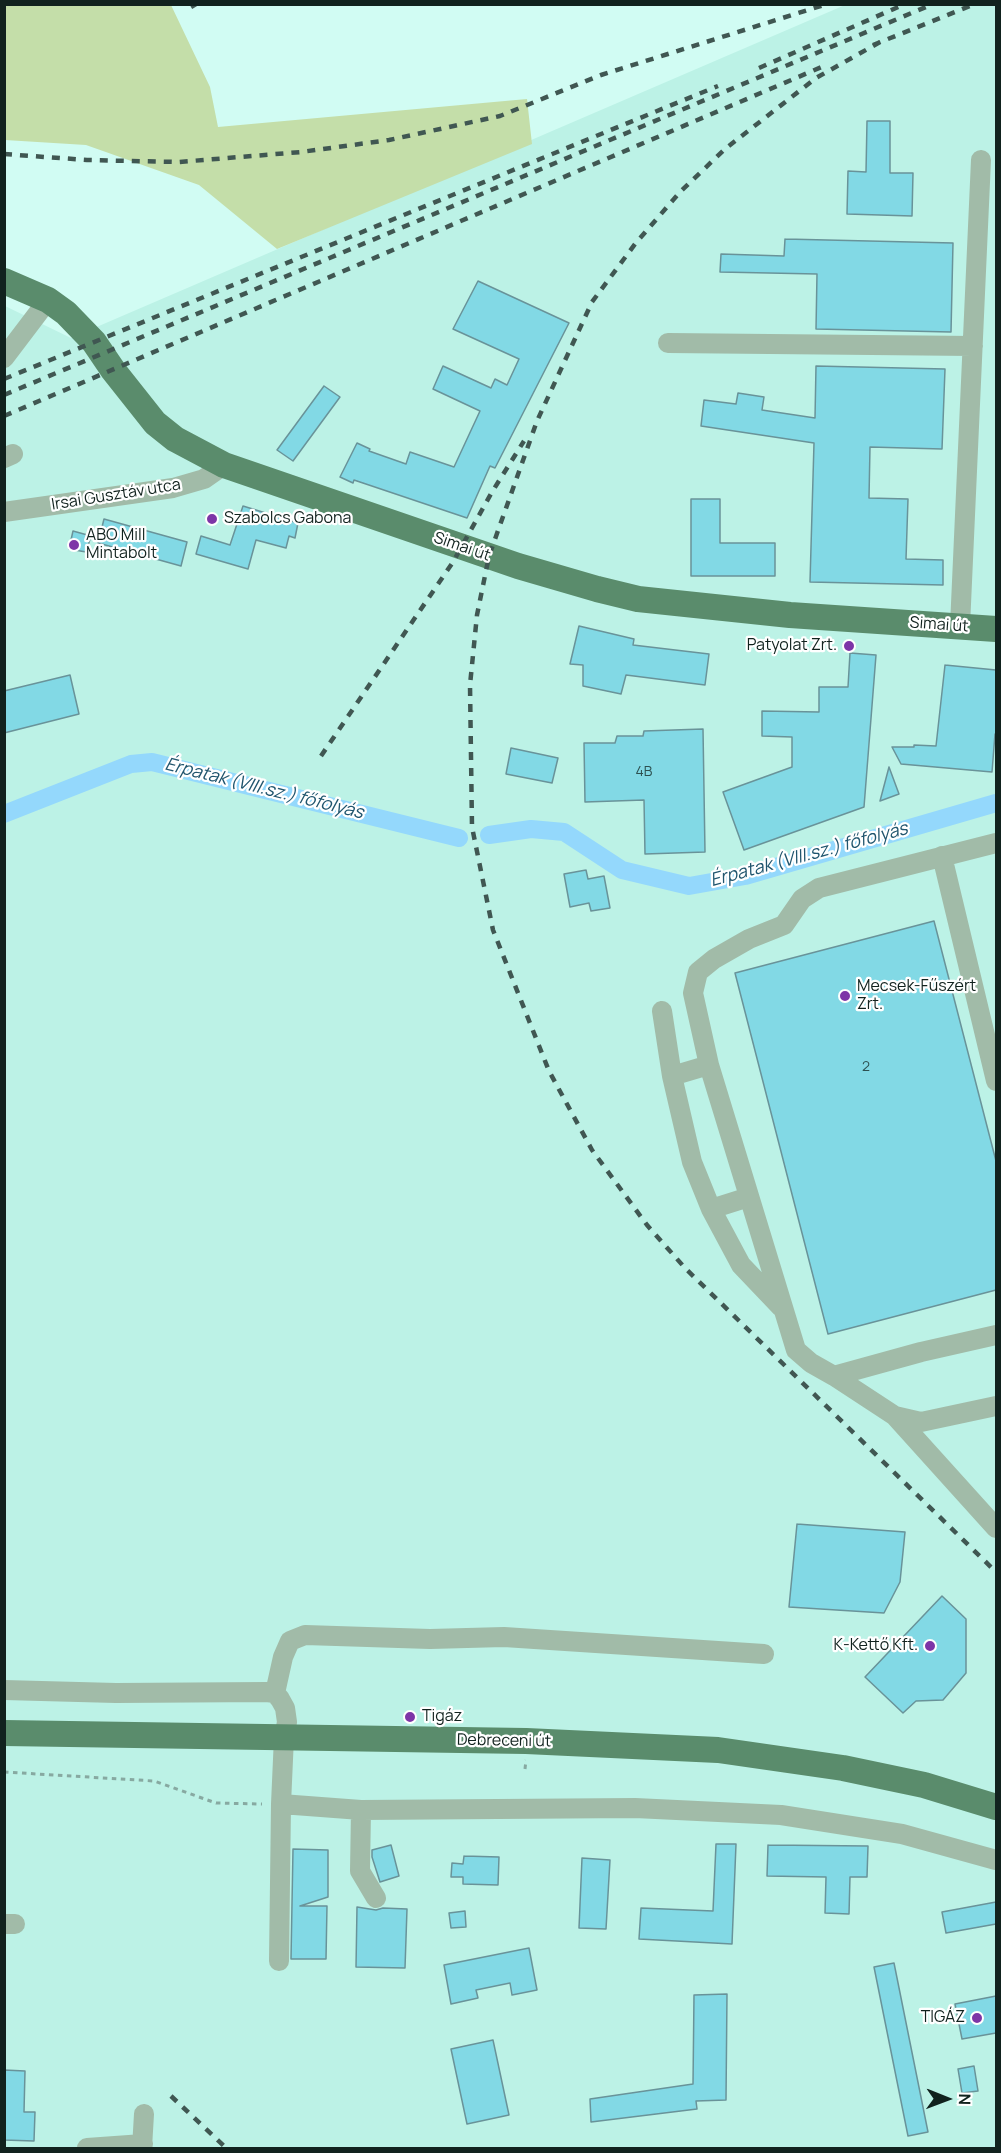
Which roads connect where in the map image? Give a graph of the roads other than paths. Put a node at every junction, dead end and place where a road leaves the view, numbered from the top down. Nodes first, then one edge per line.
1 (981, 160) dead end
2 (4, 280) edge
3 (48, 300) junction
4 (668, 343) dead end
5 (973, 346) junction
6 (4, 358) edge
7 (224, 465) junction
8 (4, 512) edge
9 (960, 626) junction
10 (996, 629) edge
11 (996, 843) edge
12 (942, 856) junction
13 (662, 1011) dead end
14 (709, 1065) junction
15 (672, 1076) junction
16 (996, 1081) edge
17 (749, 1197) junction
18 (711, 1209) junction
19 (785, 1311) junction
20 (996, 1335) edge
21 (834, 1376) junction
22 (996, 1406) edge
23 (895, 1416) junction
24 (996, 1528) edge
25 (764, 1654) dead end
26 (4, 1690) edge
27 (274, 1694) junction
28 (4, 1733) edge
29 (284, 1737) junction
30 (281, 1804) junction
31 (996, 1807) edge
32 (361, 1810) junction
33 (996, 1860) edge
34 (376, 1899) dead end
35 (279, 1961) dead end
36 (144, 2114) dead end
37 (142, 2146) edge
38 (87, 2148) edge

1 - 5 street
2 - 3 main road, Simai út
3 - 6 street
3 - 7 main road, Simai út
4 - 5 street
5 - 9 street
7 - 8 street, Irsai Gusztáv utca
7 - 9 main road, Simai út
9 - 10 main road, Simai út
11 - 12 street
12 - 14 street
12 - 16 street
13 - 15 street
14 - 15 street
14 - 17 street
15 - 18 street
17 - 18 street
17 - 19 street
18 - 19 street
19 - 21 street
20 - 21 street
21 - 23 street
22 - 23 street
23 - 24 street
25 - 27 street
26 - 27 street
27 - 29 street
28 - 29 main road, Debreceni út
29 - 30 street
29 - 31 main road, Debreceni út
30 - 32 street
30 - 35 street
32 - 33 street
32 - 34 street
36 - 37 street
37 - 38 street

